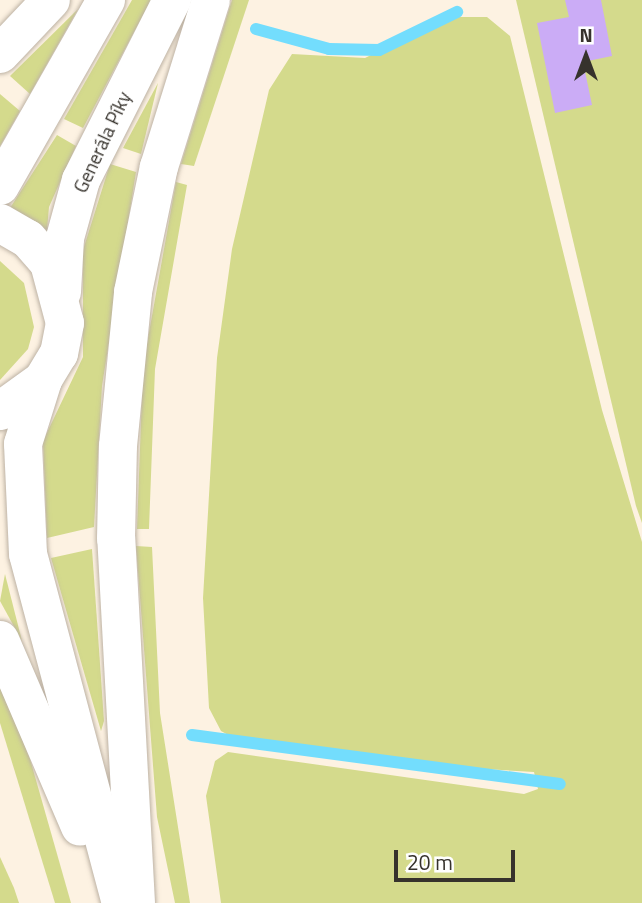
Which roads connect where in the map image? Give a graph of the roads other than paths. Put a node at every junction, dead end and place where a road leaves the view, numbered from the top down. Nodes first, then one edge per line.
1 (51, 0) edge
2 (106, 0) edge
3 (172, 0) edge
4 (211, 0) edge
5 (0, 54) edge
6 (0, 187) edge
7 (0, 223) edge
8 (62, 292) junction
9 (43, 380) junction
10 (0, 411) edge
11 (0, 503) edge
12 (28, 554) junction
13 (0, 639) edge
14 (111, 903) edge
15 (121, 903) edge
16 (136, 903) edge

1 - 5 main road
2 - 6 main road
3 - 8 main road, Generála Píky
4 - 16 main road
7 - 8 main road
8 - 9 main road, Generála Píky
9 - 10 main road
9 - 12 main road, Generála Píky
11 - 12 main road
12 - 15 main road
13 - 14 main road

